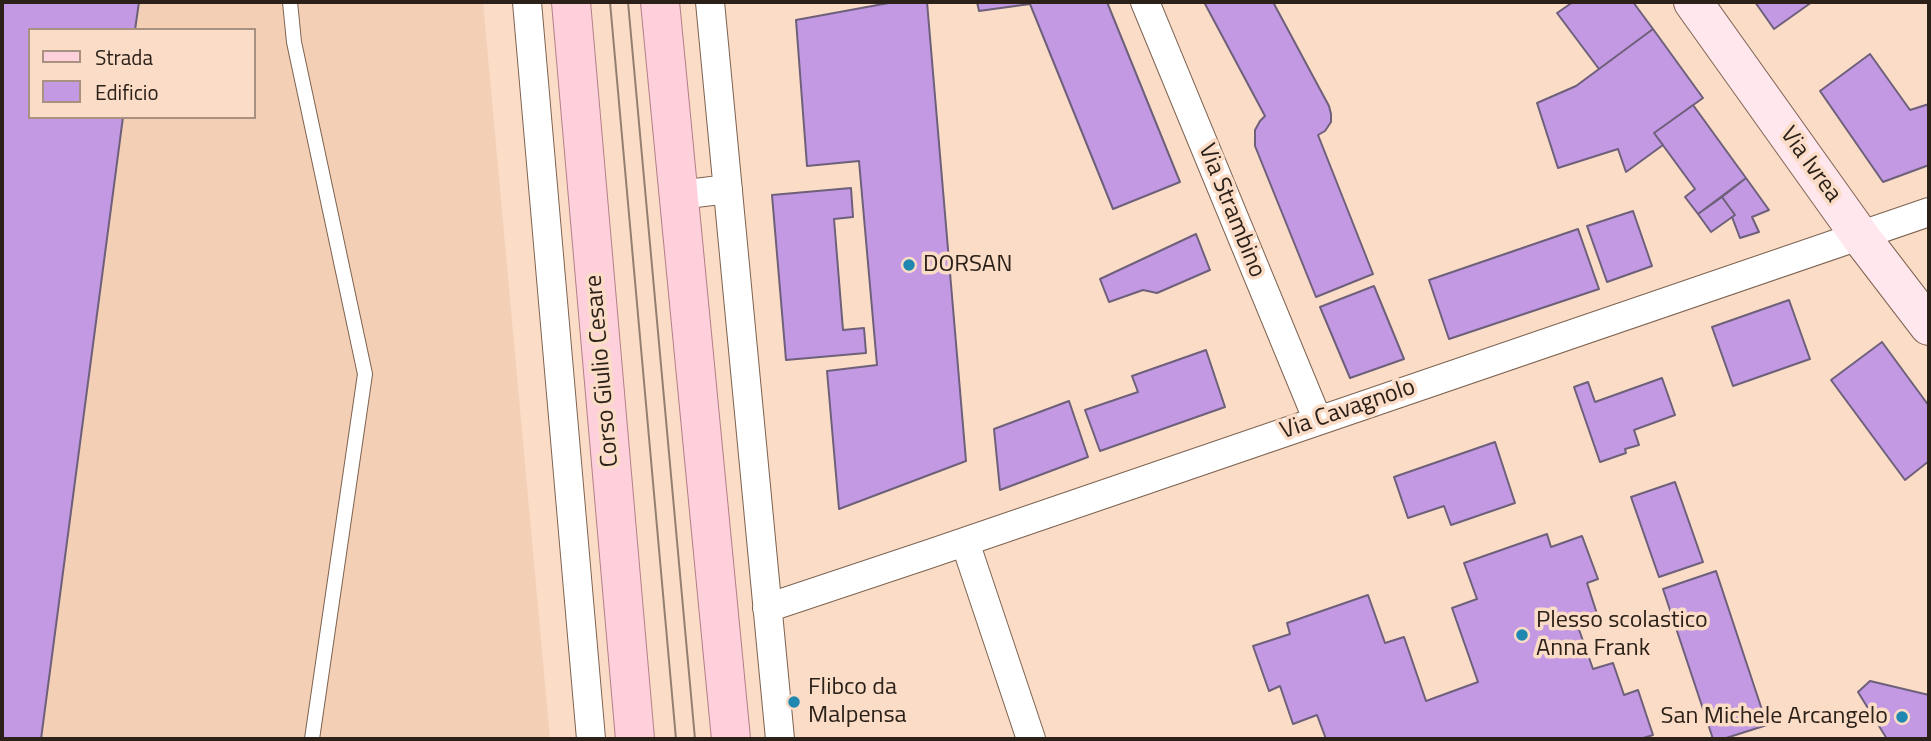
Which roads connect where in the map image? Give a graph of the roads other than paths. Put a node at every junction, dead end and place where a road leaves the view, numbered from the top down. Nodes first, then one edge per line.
1 (290, 2) edge
2 (527, 2) edge
3 (571, 2) edge
4 (660, 2) edge
5 (710, 2) edge
6 (1145, 2) edge
7 (1693, 2) edge
8 (728, 189) junction
9 (679, 195) junction
10 (1929, 212) edge
11 (1860, 236) junction
12 (1929, 326) edge
13 (1318, 421) junction
14 (965, 541) junction
15 (767, 608) junction
16 (312, 739) edge
17 (592, 739) edge
18 (635, 739) edge
19 (731, 739) edge
20 (780, 739) edge
21 (1031, 739) edge

1 - 16 lane
2 - 17 street, Corso Giulio Cesare
3 - 18 main road, Corso Giulio Cesare
4 - 9 main road
5 - 8 street
6 - 13 street, Via Strambino
7 - 11 street, Via Ivrea
8 - 9 street
8 - 15 street
9 - 19 main road
10 - 11 street, Via Cavagnolo
11 - 12 street, Via Ivrea
11 - 13 street, Via Cavagnolo
13 - 14 street, Via Cavagnolo
14 - 15 street, Via Cavagnolo
14 - 21 street
15 - 20 street

